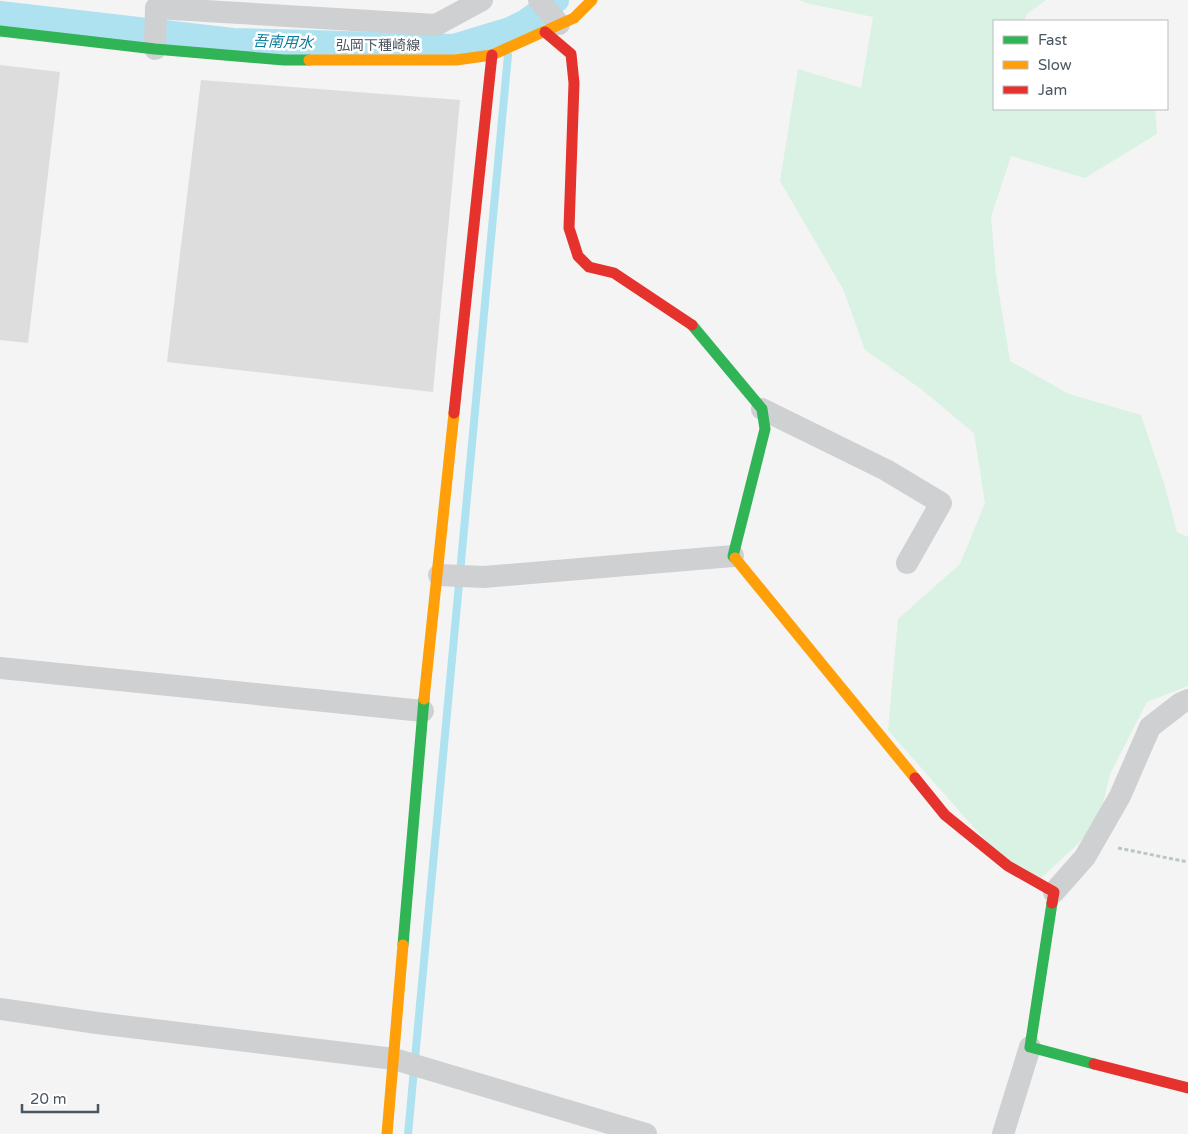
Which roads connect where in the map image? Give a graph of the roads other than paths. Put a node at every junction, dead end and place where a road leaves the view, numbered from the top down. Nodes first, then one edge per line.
1 (482, 0) edge
2 (592, 0) edge
3 (548, 18) edge
4 (0, 31) edge
5 (155, 44) junction
6 (492, 54) junction
7 (762, 410) junction
8 (733, 556) junction
9 (907, 563) dead end
10 (438, 575) junction
11 (0, 668) edge
12 (1188, 700) edge
13 (423, 711) junction
14 (1054, 892) junction
15 (0, 1009) edge
16 (1030, 1047) junction
17 (394, 1059) junction
18 (1188, 1088) edge
19 (387, 1134) edge
20 (646, 1134) edge
21 (1003, 1134) edge

1 - 5 street
2 - 3 street, 弘岡下種崎線
3 - 6 street, 弘岡下種崎線
3 - 7 street
4 - 5 street, 弘岡下種崎線
5 - 6 street, 弘岡下種崎線
6 - 10 street
7 - 8 street
7 - 9 street
8 - 10 street
8 - 14 street
10 - 13 street
11 - 13 street
12 - 14 street
13 - 17 street
14 - 16 street
15 - 17 street
16 - 18 street
16 - 21 street
17 - 19 street
17 - 20 street

